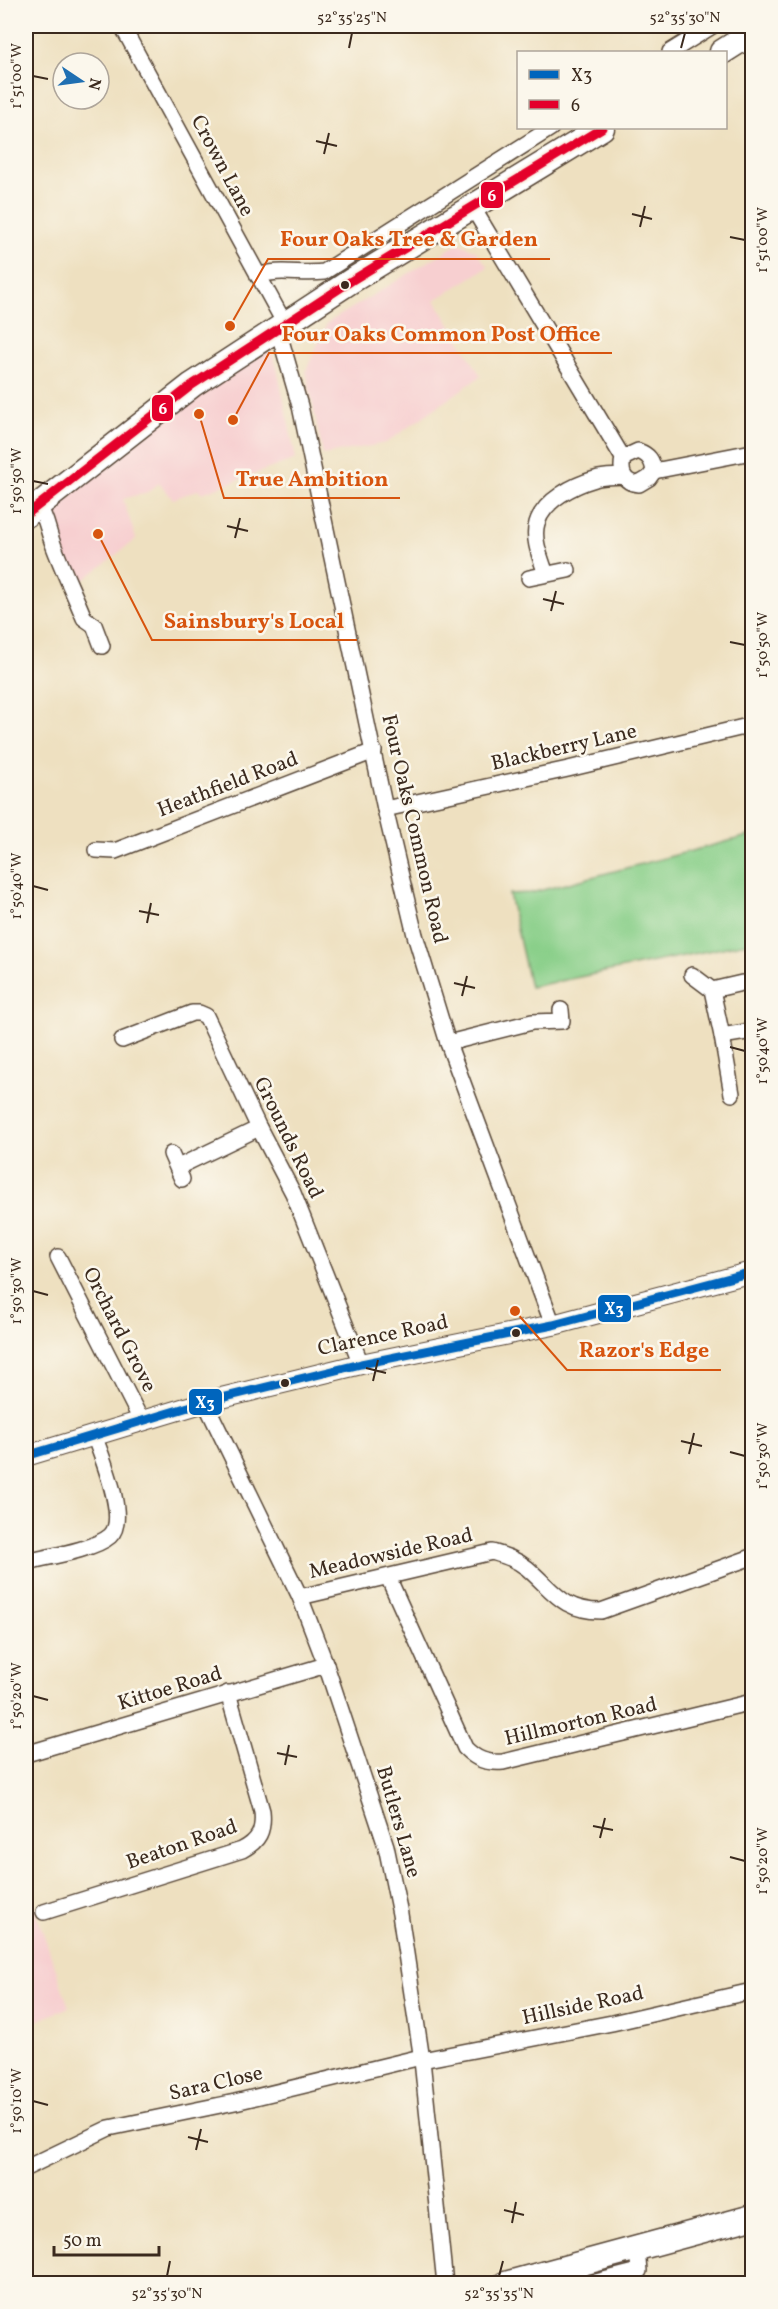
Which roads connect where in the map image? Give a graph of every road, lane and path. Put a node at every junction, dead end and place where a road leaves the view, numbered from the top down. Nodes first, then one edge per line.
1 (122, 26) edge
2 (712, 26) edge
3 (753, 33) edge
4 (672, 51) edge
5 (724, 51) edge
6 (549, 129) edge
7 (600, 129) edge
8 (472, 208) junction
9 (258, 276) junction
10 (282, 328) junction
11 (753, 452) edge
12 (623, 458) junction
13 (654, 471) junction
14 (624, 476) junction
15 (32, 510) edge
16 (568, 570) dead end
17 (546, 574) junction
18 (529, 578) dead end
19 (102, 646) dead end
20 (753, 725) edge
21 (374, 751) junction
22 (385, 809) junction
23 (96, 850) dead end
24 (692, 975) dead end
25 (742, 983) dead end
26 (712, 990) junction
27 (563, 1021) dead end
28 (753, 1031) edge
29 (722, 1036) junction
30 (122, 1041) dead end
31 (448, 1042) junction
32 (732, 1094) dead end
33 (259, 1128) junction
34 (177, 1166) dead end
35 (58, 1257) dead end
36 (753, 1272) edge
37 (553, 1325) junction
38 (361, 1364) junction
39 (205, 1402) junction
40 (142, 1422) junction
41 (94, 1435) junction
42 (26, 1456) edge
43 (753, 1557) edge
44 (26, 1562) edge
45 (388, 1577) junction
46 (300, 1597) junction
47 (326, 1665) junction
48 (228, 1693) junction
49 (753, 1702) edge
50 (26, 1754) edge
51 (44, 1912) dead end
52 (753, 1991) edge
53 (422, 2058) junction
54 (26, 2168) edge
55 (753, 2217) edge
56 (637, 2248) junction
57 (546, 2278) edge
58 (445, 2283) edge
59 (505, 2283) edge
60 (588, 2283) edge

1 - 9 street, Crown Lane
2 - 4 street
3 - 5 main road
6 - 9 street
7 - 8 main road
8 - 10 main road
8 - 12 street
9 - 10 street, Crown Lane
10 - 15 main road
10 - 21 street, Four Oaks Common Road
11 - 13 street
12 - 13 street
12 - 14 street
13 - 14 street
14 - 17 street
15 - 19 street
16 - 17 street
17 - 18 street
20 - 22 street, Blackberry Lane
21 - 22 street, Four Oaks Common Road
21 - 23 street, Heathfield Road
22 - 31 street, Four Oaks Common Road
24 - 26 street
25 - 26 street
26 - 29 street
27 - 31 street
28 - 29 street
29 - 32 street
30 - 33 street, Grounds Road
31 - 37 street, Four Oaks Common Road
33 - 34 street
33 - 38 street, Grounds Road
35 - 40 street, Orchard Grove
36 - 37 street, Clarence Road
37 - 38 street, Clarence Road
38 - 39 street, Clarence Road
39 - 40 street, Clarence Road
39 - 46 street, Butlers Lane
40 - 41 street, Clarence Road
41 - 42 street, Clarence Road
41 - 44 street
43 - 45 street, Meadowside Road
45 - 46 street, Meadowside Road
45 - 49 street, Hillmorton Road
46 - 47 street, Butlers Lane
47 - 48 street, Kittoe Road
47 - 53 street, Butlers Lane
48 - 50 street, Kittoe Road
48 - 51 street, Beaton Road
52 - 53 street, Hillside Road
53 - 54 street, Sara Close
53 - 58 street, Butlers Lane
55 - 56 main road
56 - 57 main road
56 - 60 street
57 - 59 main road

